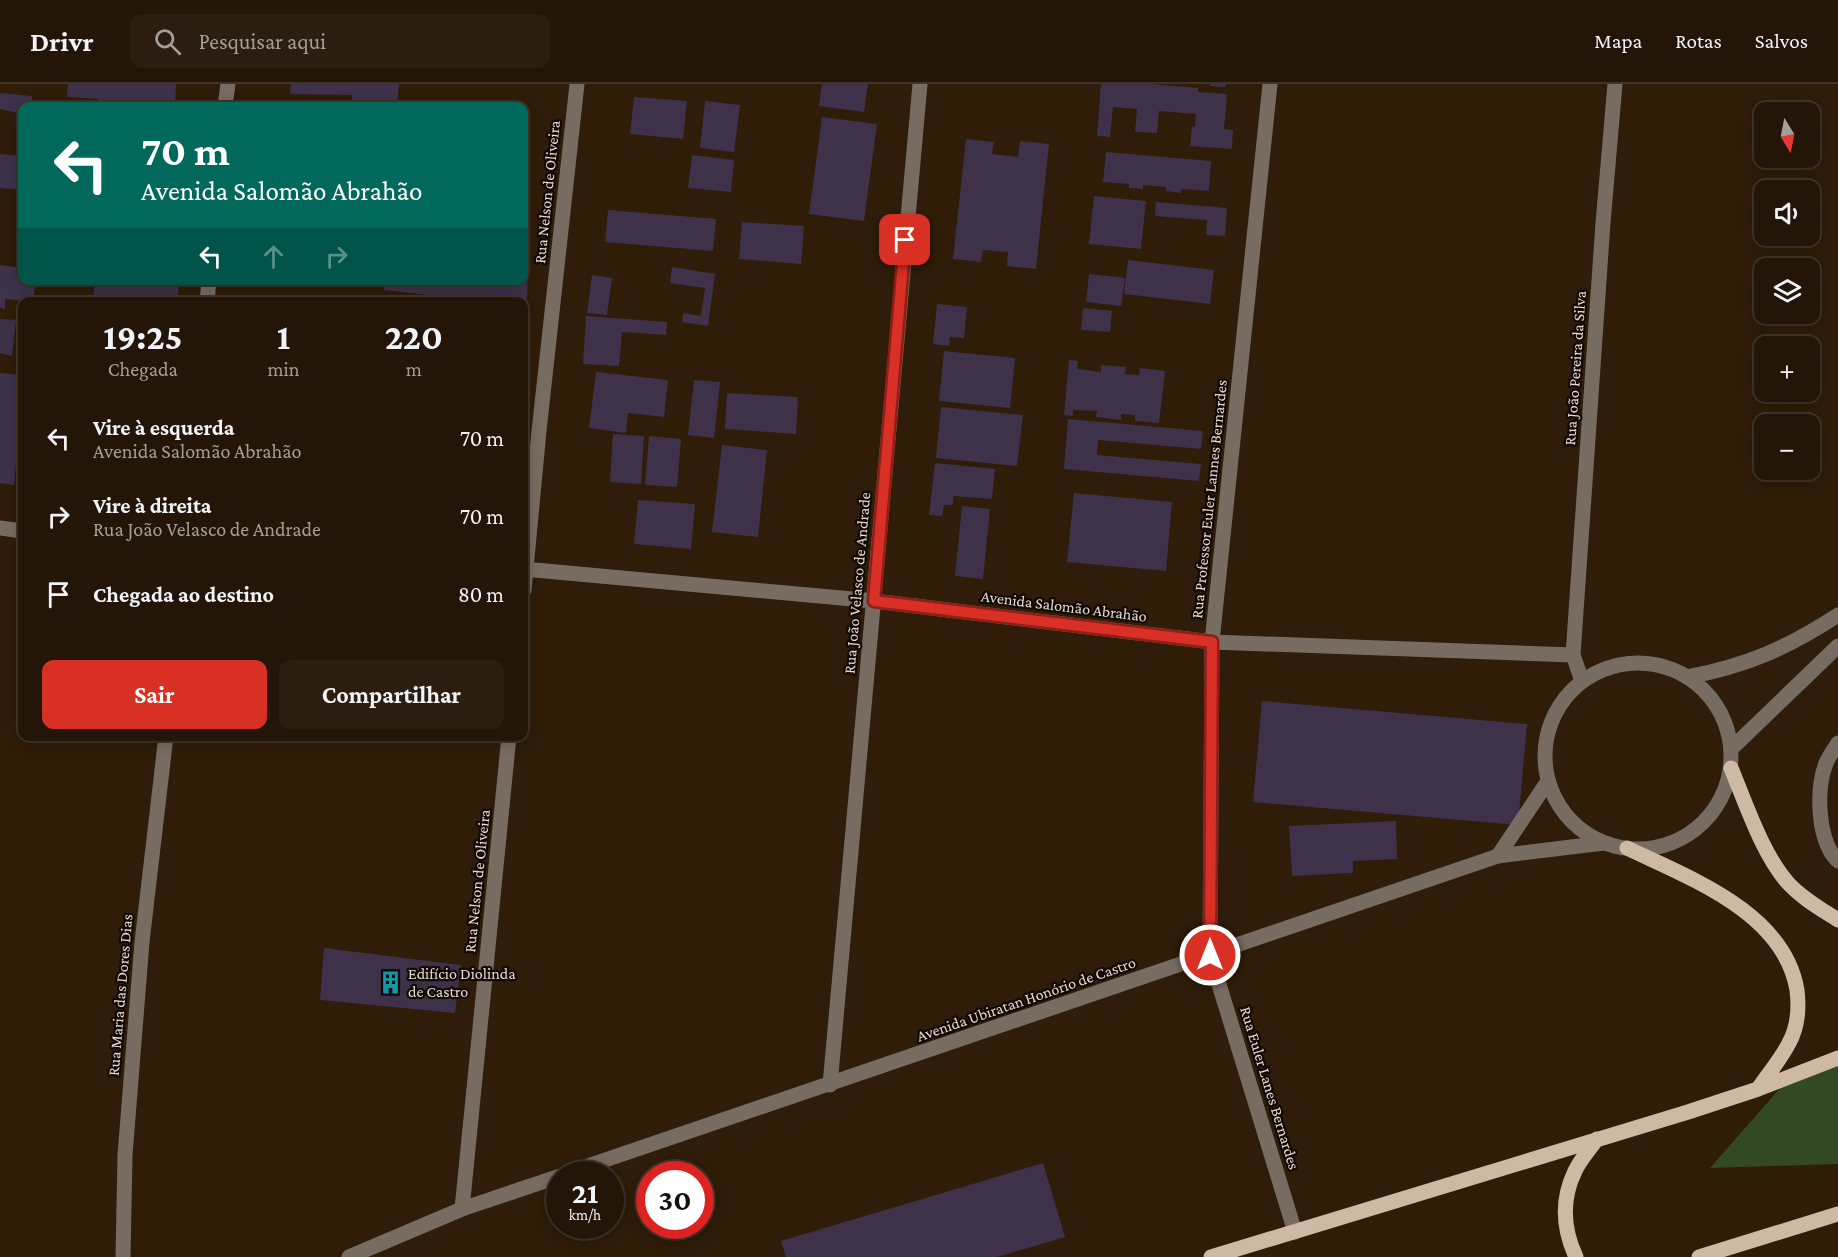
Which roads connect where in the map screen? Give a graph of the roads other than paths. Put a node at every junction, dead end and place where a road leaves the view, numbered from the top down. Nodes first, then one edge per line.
1 (228, 84) edge
2 (577, 84) edge
3 (920, 84) edge
4 (1270, 84) edge
5 (1615, 84) edge
6 (226, 102) edge
7 (0, 528) edge
8 (18, 530) edge
9 (528, 539) edge
10 (528, 569) edge
11 (874, 601) junction
12 (1838, 615) edge
13 (1212, 642) junction
14 (1838, 646) edge
15 (1573, 655) junction
16 (1688, 676) junction
17 (1582, 681) junction
18 (165, 741) edge
19 (509, 741) edge
20 (1838, 743) edge
21 (1732, 748) junction
22 (1731, 768) junction
23 (1548, 781) junction
24 (1604, 843) junction
25 (1628, 848) junction
26 (1835, 854) edge
27 (1498, 856) junction
28 (1838, 920) edge
29 (1210, 955) junction
30 (1838, 1058) edge
31 (830, 1085) junction
32 (1758, 1089) junction
33 (1597, 1139) junction
34 (603, 1161) edge
35 (546, 1181) edge
36 (462, 1209) junction
37 (1838, 1214) edge
38 (1295, 1232) junction
39 (123, 1257) edge
40 (349, 1257) edge
41 (1211, 1257) edge
42 (1576, 1257) edge
43 (1700, 1257) edge

1 - 6 street
2 - 9 street, Rua Nelson de Oliveira
3 - 11 street, Rua João Velasco de Andrade
4 - 13 street, Rua Professor Euler Lannes Bernardes
5 - 15 street, Rua João Pereira da Silva
7 - 8 street
10 - 11 street, Avenida Salomão Abrahão
11 - 13 street, Avenida Salomão Abrahão
11 - 31 street, Rua João Velasco de Andrade
12 - 16 street
13 - 15 street, Avenida Salomão Abrahão
13 - 29 street, Rua Professor Euler Lannes Bernardes
14 - 21 street
15 - 17 street
16 - 17 street
16 - 21 street
17 - 23 street
18 - 39 street, Rua Maria das Dores Dias
19 - 36 street, Rua Nelson de Oliveira
20 - 26 street
21 - 22 street
22 - 25 street
22 - 28 main road
23 - 24 street
23 - 27 street
24 - 25 street
24 - 27 street, Avenida Ubiratan Honório de Castro
25 - 32 main road
27 - 29 street, Avenida Ubiratan Honório de Castro
29 - 31 street, Avenida Ubiratan Honório de Castro
29 - 38 street, Rua Euler Lanes Bernardes
30 - 32 main road
31 - 34 street, Avenida Ubiratan Honório de Castro
32 - 33 main road
33 - 38 main road
33 - 42 main road
35 - 36 street
36 - 40 street
37 - 43 main road
38 - 41 main road

